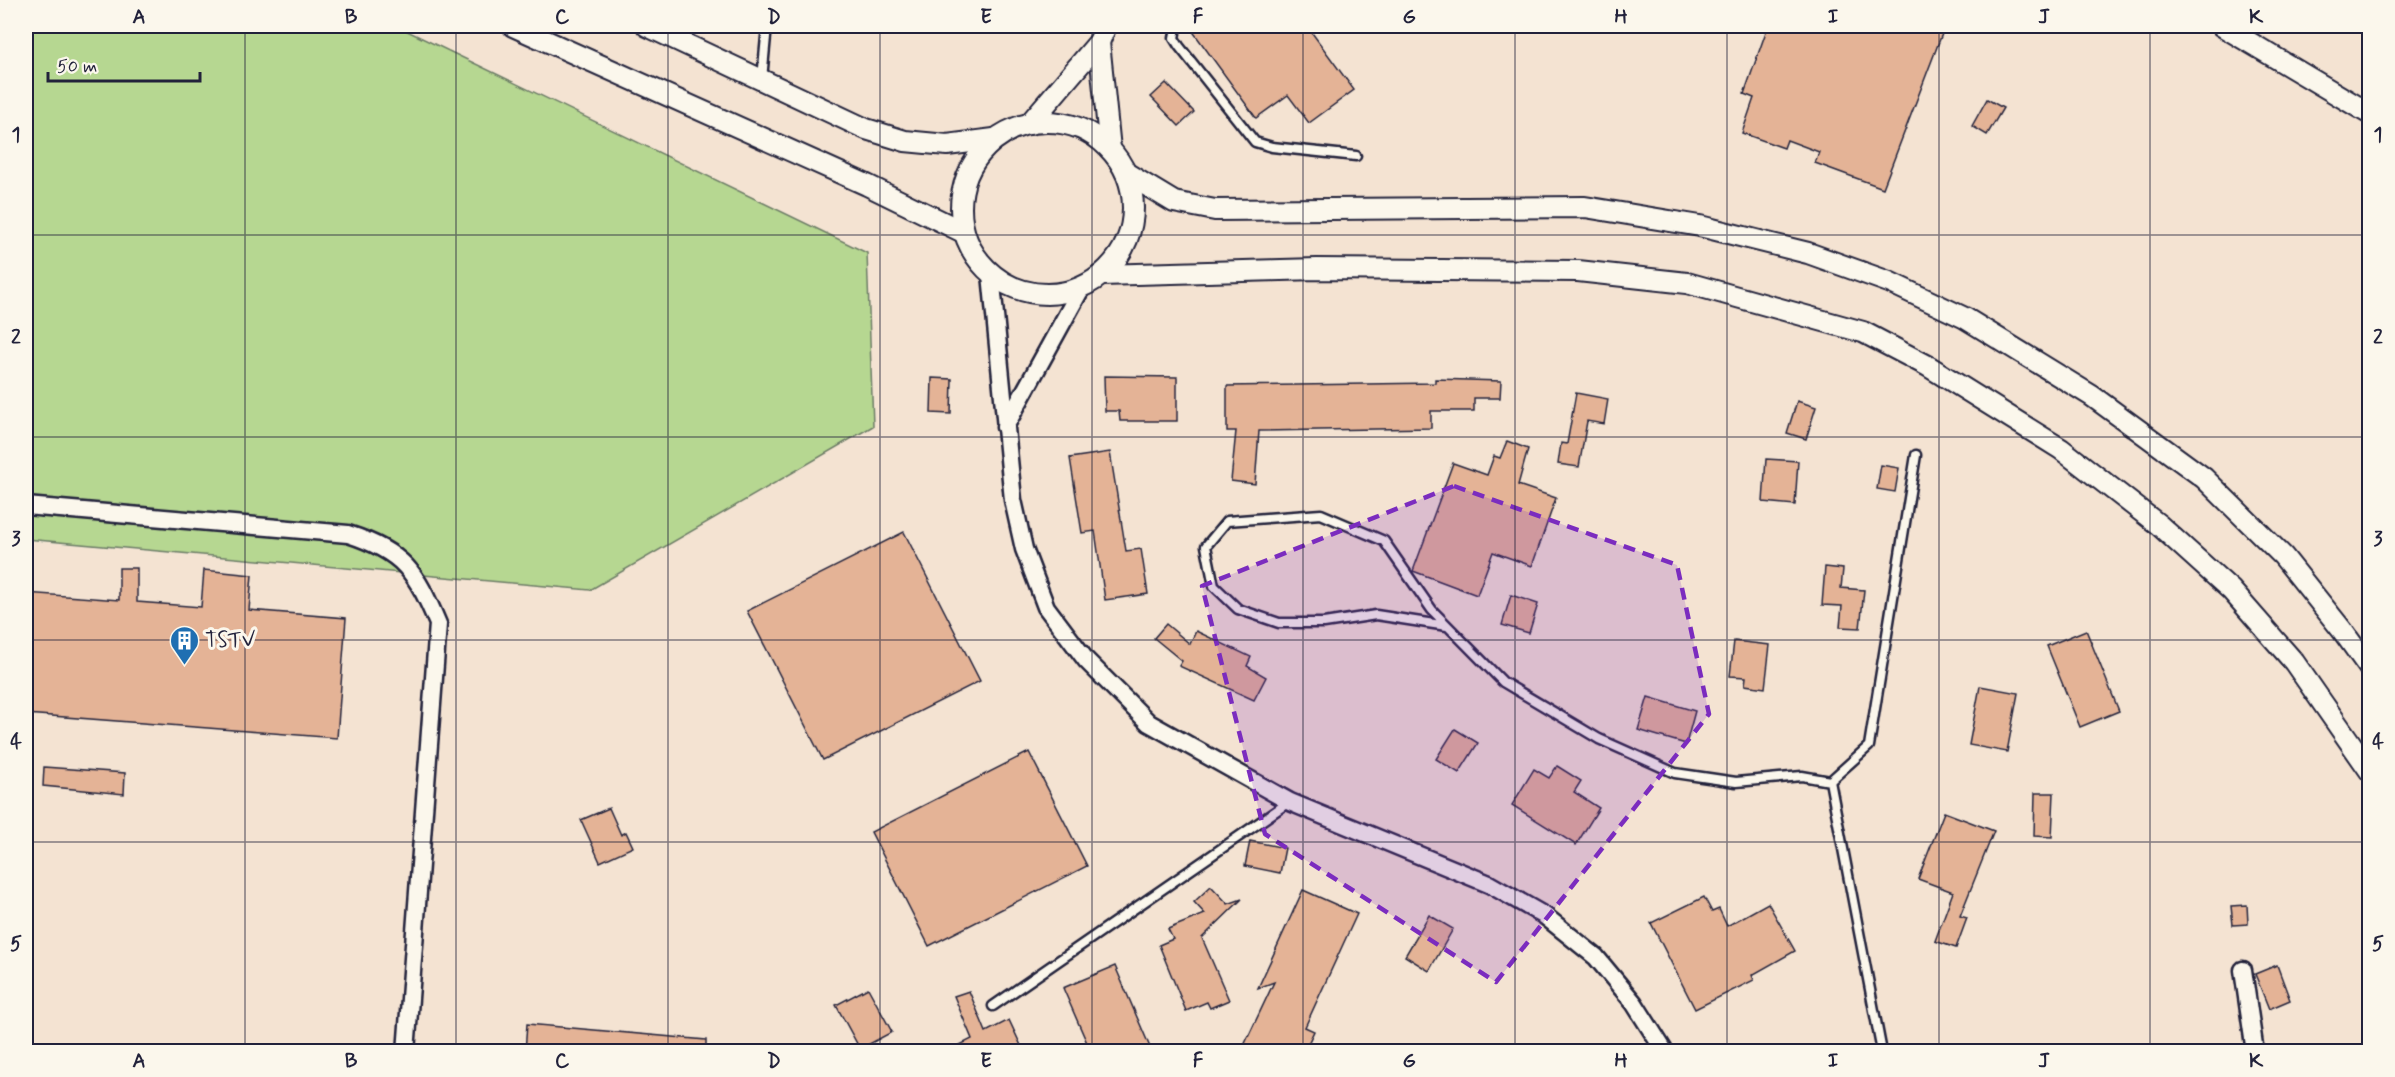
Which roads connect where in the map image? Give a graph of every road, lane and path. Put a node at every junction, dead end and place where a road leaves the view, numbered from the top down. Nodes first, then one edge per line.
1 (513, 26) edge
2 (647, 26) edge
3 (767, 26) edge
4 (1179, 26) edge
5 (2222, 26) edge
6 (1103, 34) edge
7 (762, 80) junction
8 (2370, 114) edge
9 (1029, 124) junction
10 (994, 139) junction
11 (1110, 149) junction
12 (1356, 156) dead end
13 (1126, 173) junction
14 (963, 232) junction
15 (991, 274) junction
16 (1101, 275) junction
17 (1082, 287) junction
18 (1005, 427) junction
19 (1916, 454) dead end
20 (26, 506) edge
21 (1447, 626) junction
22 (2370, 669) edge
23 (2370, 771) edge
24 (1830, 781) junction
25 (1290, 802) junction
26 (2243, 970) dead end
27 (993, 1006) dead end
28 (405, 1052) edge
29 (1665, 1052) edge
30 (1881, 1052) edge
31 (2254, 1052) edge

1 - 14 street
2 - 7 street
3 - 7 lane
4 - 12 lane
5 - 8 street
6 - 9 street
6 - 11 street
7 - 10 street
9 - 10 street
9 - 11 street
10 - 14 street
11 - 13 street
13 - 16 street
13 - 22 street
14 - 15 street
15 - 17 street
15 - 18 street
16 - 17 street
16 - 23 street
17 - 18 street
18 - 25 street
19 - 24 lane
20 - 28 street
21 - 21 lane
21 - 24 lane
24 - 30 lane
25 - 27 lane
25 - 29 street
26 - 31 street

